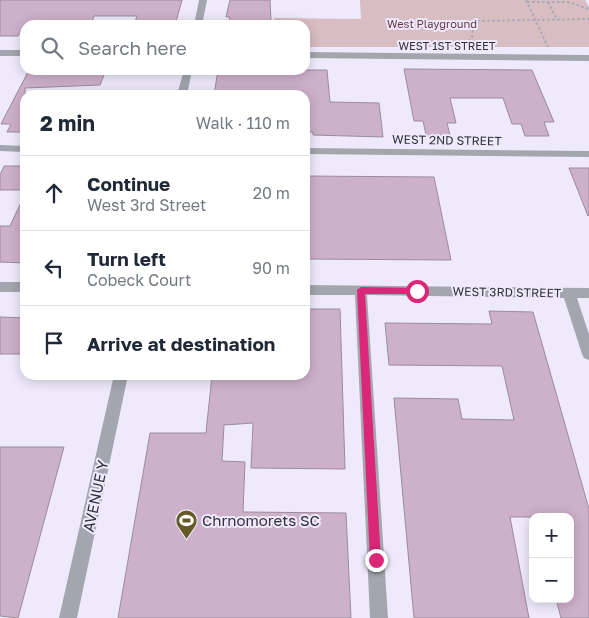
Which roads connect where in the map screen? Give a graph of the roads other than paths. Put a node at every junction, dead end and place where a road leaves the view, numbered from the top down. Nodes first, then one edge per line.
1 (203, 0) edge
2 (199, 20) edge
3 (0, 53) edge
4 (20, 53) edge
5 (310, 56) edge
6 (589, 58) edge
7 (187, 75) edge
8 (183, 90) edge
9 (0, 148) edge
10 (20, 149) edge
11 (310, 151) edge
12 (589, 154) edge
13 (0, 287) edge
14 (20, 287) edge
15 (310, 290) edge
16 (361, 290) junction
17 (569, 292) junction
18 (589, 293) edge
19 (589, 354) edge
20 (120, 380) edge
21 (68, 618) edge
22 (379, 618) edge

1 - 2 street
3 - 4 street
5 - 6 street, WEST 1ST STREET
7 - 8 street
9 - 10 street
11 - 12 street, WEST 2ND STREET
13 - 14 street
15 - 16 street, WEST 3RD STREET
16 - 17 street, WEST 3RD STREET
16 - 22 street
17 - 18 street, WEST 3RD STREET
17 - 19 street
20 - 21 street, AVENUE Y

